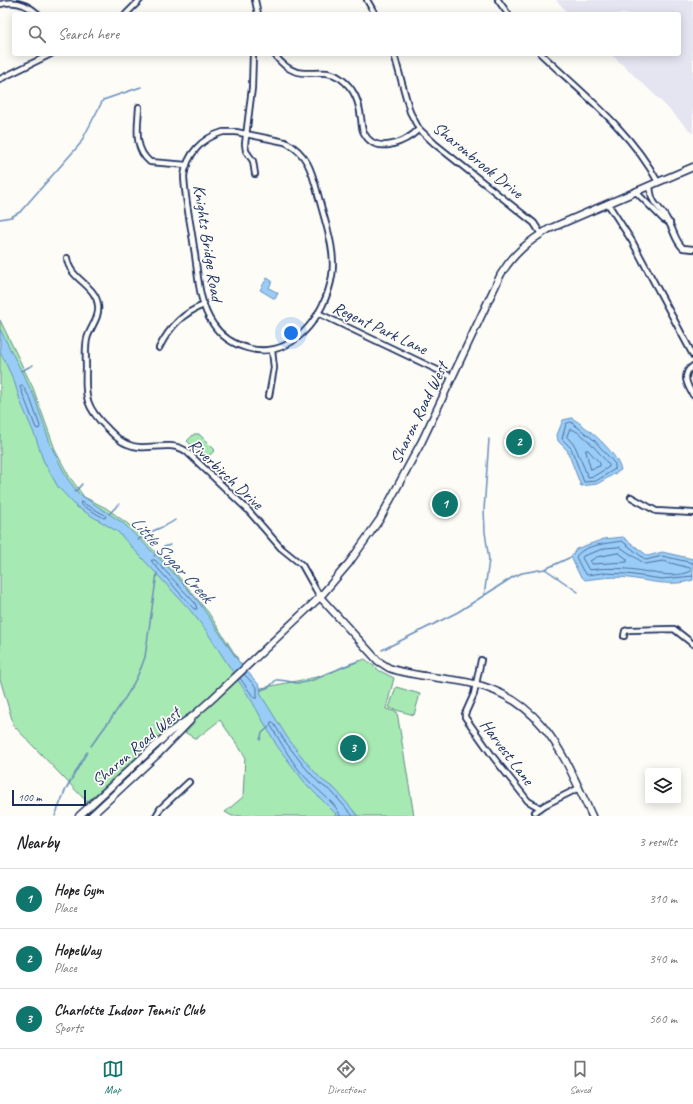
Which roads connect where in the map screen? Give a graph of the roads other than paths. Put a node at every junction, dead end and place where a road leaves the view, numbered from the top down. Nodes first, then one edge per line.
1 (140, 0) edge
2 (254, 0) edge
3 (367, 0) edge
4 (498, 0) edge
5 (1, 4) dead end
6 (35, 12) edge
7 (128, 12) edge
8 (257, 12) edge
9 (374, 12) edge
10 (507, 12) edge
11 (47, 56) edge
12 (253, 56) edge
13 (276, 56) edge
14 (395, 56) edge
15 (543, 56) edge
16 (0, 79) edge
17 (139, 107) dead end
18 (419, 129) junction
19 (246, 134) junction
20 (187, 165) junction
21 (693, 167) edge
22 (255, 174) dead end
23 (658, 182) junction
24 (650, 186) junction
25 (636, 192) junction
26 (608, 204) junction
27 (653, 206) junction
28 (541, 234) junction
29 (693, 249) edge
30 (67, 258) dead end
31 (204, 305) junction
32 (318, 314) junction
33 (159, 348) dead end
34 (272, 350) junction
35 (693, 355) edge
36 (693, 366) edge
37 (452, 377) junction
38 (693, 395) edge
39 (269, 396) dead end
40 (631, 496) dead end
41 (693, 513) edge
42 (320, 597) junction
43 (624, 636) dead end
44 (693, 644) edge
45 (481, 660) dead end
46 (476, 684) junction
47 (193, 716) junction
48 (189, 782) dead end
49 (578, 788) junction
50 (540, 808) junction
51 (535, 812) dead end
52 (80, 816) edge
53 (91, 816) edge
54 (156, 816) edge
55 (592, 816) edge

1 - 7 street
2 - 8 street
3 - 9 street
4 - 10 street
5 - 6 street
11 - 16 street
12 - 19 street
13 - 18 street
14 - 18 street, Sharonbrook Drive
15 - 23 street
17 - 20 street, Knights Bridge Road
18 - 28 street, Sharonbrook Drive
19 - 20 street, Knights Bridge Road
19 - 22 street
19 - 32 street, Knights Bridge Road
20 - 31 street, Knights Bridge Road
21 - 23 main road, Sharon Road West
23 - 24 main road, Sharon Road West
24 - 25 main road, Sharon Road West
24 - 27 street
25 - 26 main road, Sharon Road West
25 - 27 street
26 - 28 main road, Sharon Road West
26 - 35 street
27 - 29 street
28 - 37 main road, Sharon Road West
30 - 42 street, Riverbirch Drive
31 - 33 street
31 - 34 street, Knights Bridge Road
32 - 34 street, Knights Bridge Road
32 - 37 street, Regent Park Lane
34 - 39 street
36 - 38 street
37 - 42 main road, Sharon Road West
40 - 41 street
42 - 46 main road
42 - 47 main road, Sharon Road West
43 - 44 street
45 - 46 street, Harvest Lane
46 - 49 main road
46 - 50 street, Harvest Lane
47 - 52 main road, Sharon Road West
47 - 53 main road, Sharon Road West
48 - 54 street
49 - 50 street
49 - 55 main road
50 - 51 street

